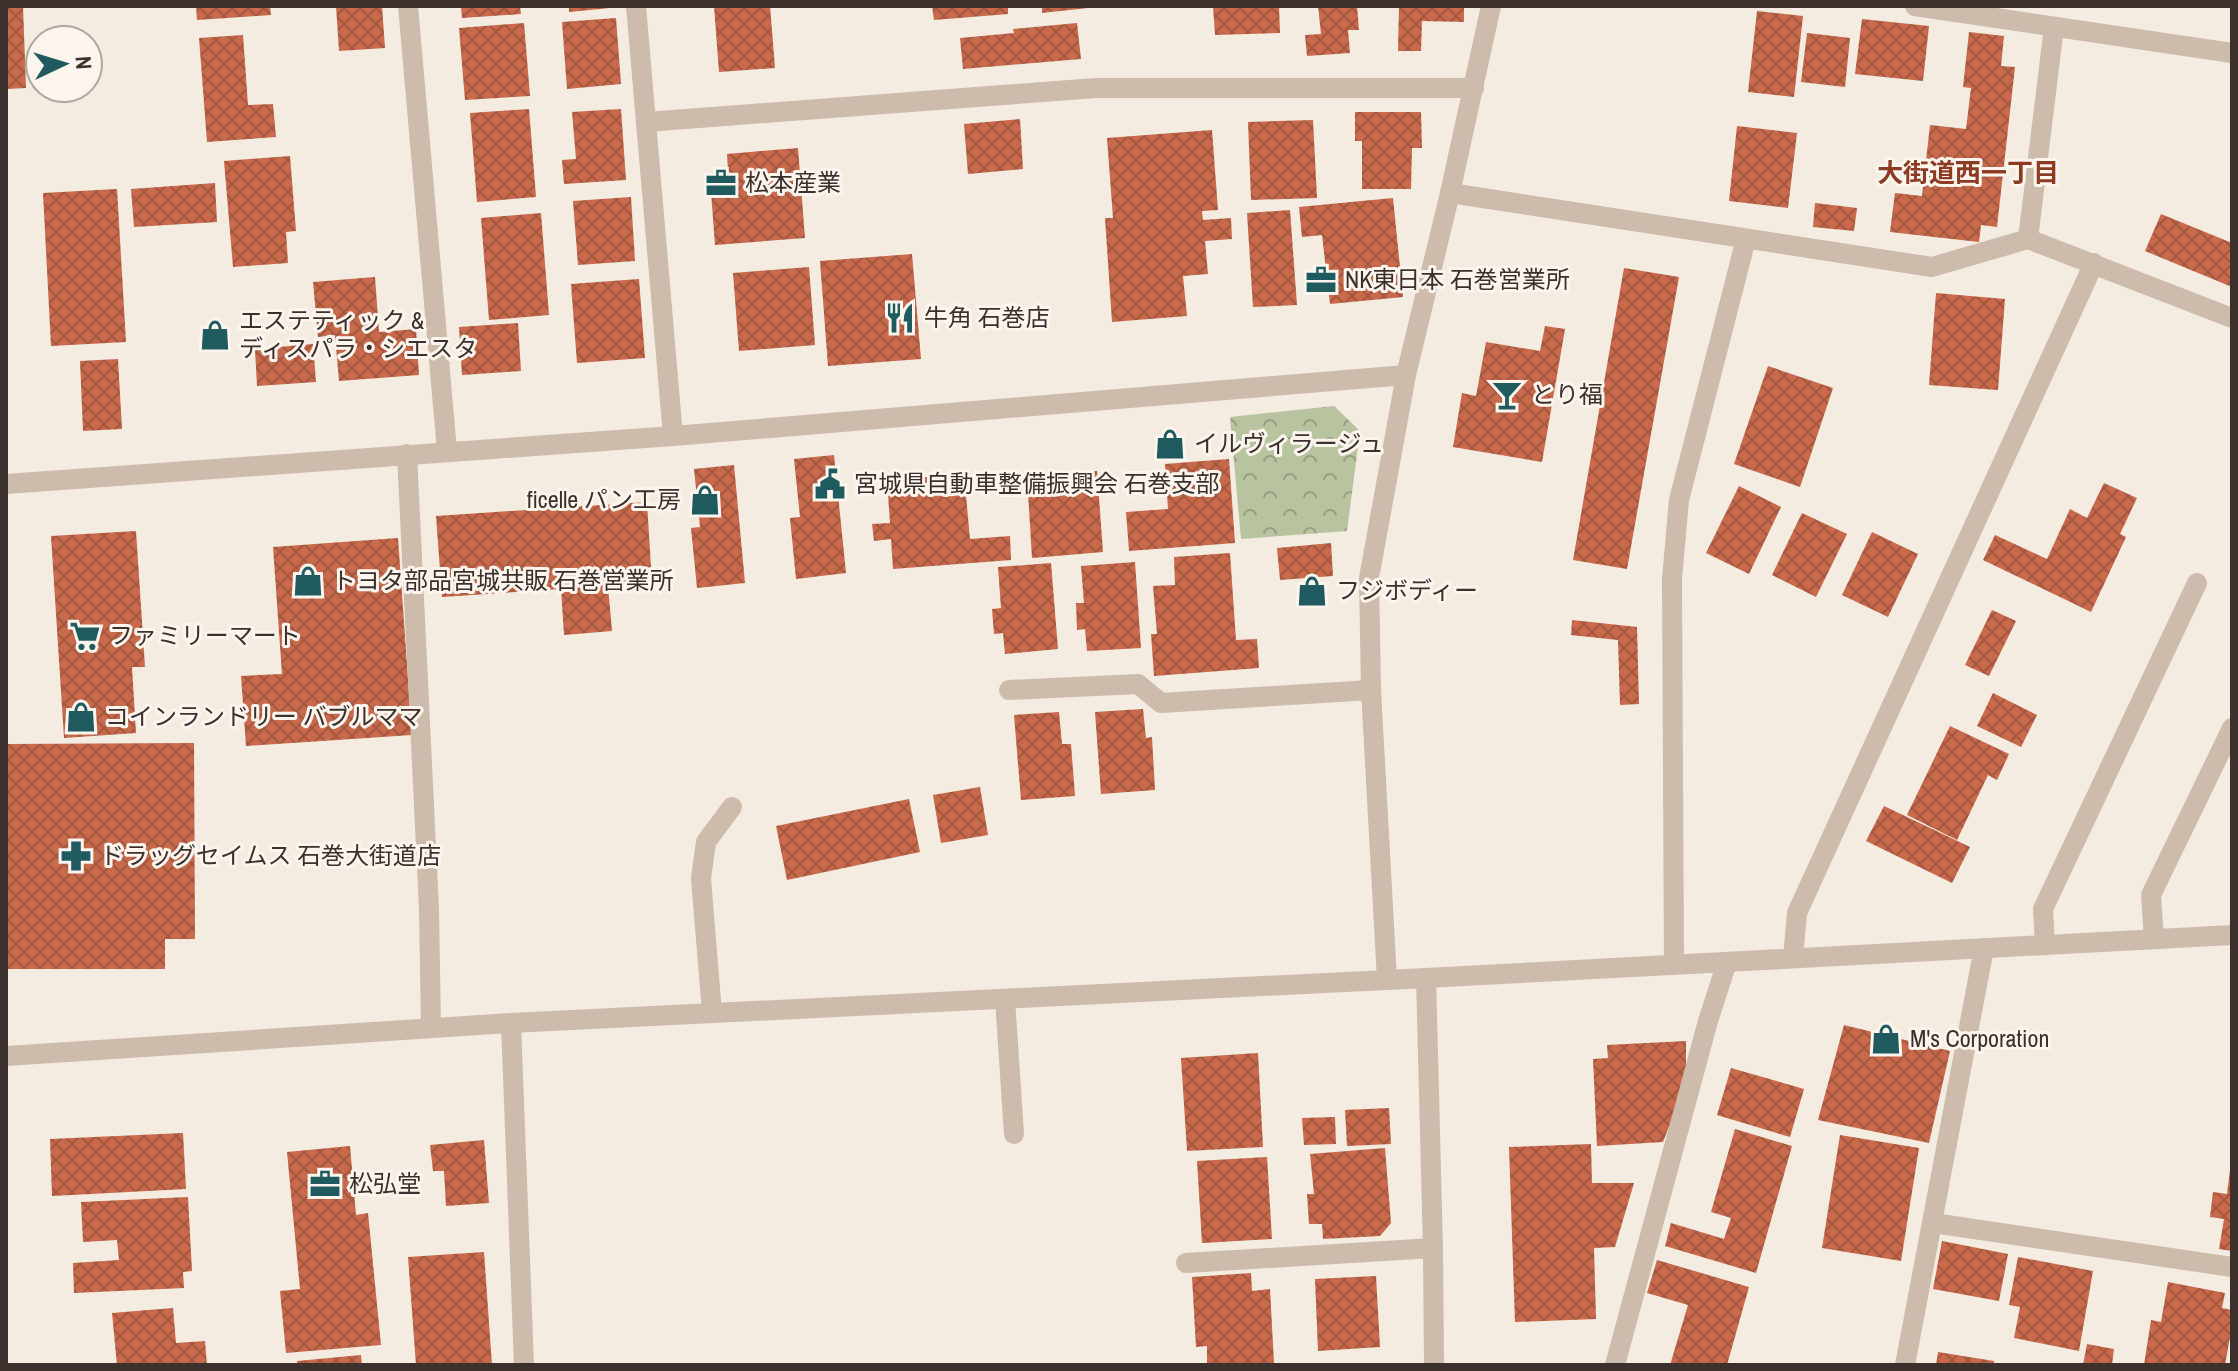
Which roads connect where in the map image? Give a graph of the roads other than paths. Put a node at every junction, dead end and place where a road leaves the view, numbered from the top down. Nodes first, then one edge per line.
1 (408, 6) edge
2 (636, 6) edge
3 (1491, 6) edge
4 (1915, 6) edge
5 (2054, 27) junction
6 (2232, 53) edge
7 (1474, 88) junction
8 (646, 122) junction
9 (1450, 193) junction
10 (1746, 239) junction
11 (2028, 239) junction
12 (2094, 263) junction
13 (2232, 318) edge
14 (1406, 375) junction
15 (673, 436) junction
16 (447, 451) junction
17 (407, 454) junction
18 (6, 484) edge
19 (2197, 583) dead end
20 (1009, 690) dead end
21 (1371, 690) junction
22 (2232, 728) edge
23 (732, 807) dead end
24 (2232, 935) edge
25 (2154, 939) junction
26 (2045, 945) junction
27 (1984, 948) junction
28 (1793, 958) junction
29 (1727, 962) junction
30 (1674, 965) junction
31 (1426, 978) junction
32 (1387, 980) junction
33 (1005, 999) junction
34 (712, 1013) junction
35 (511, 1023) junction
36 (431, 1028) junction
37 (6, 1056) edge
38 (1014, 1134) dead end
39 (1933, 1223) junction
40 (1433, 1248) junction
41 (1186, 1263) dead end
42 (2232, 1267) edge
43 (524, 1365) edge
44 (1434, 1365) edge
45 (1615, 1365) edge
46 (1905, 1365) edge

1 - 16 street
2 - 8 street
3 - 7 street
4 - 5 street
5 - 6 street
5 - 11 street
7 - 8 street
7 - 9 street
8 - 15 street
9 - 10 street
9 - 14 street
10 - 11 street
10 - 30 street
11 - 12 street
12 - 13 street
12 - 28 street
14 - 15 street
14 - 21 street
15 - 16 street
16 - 17 street
17 - 18 street
17 - 36 street
19 - 26 street
20 - 21 street
21 - 32 street
22 - 25 street
23 - 34 street
24 - 25 street
25 - 26 street
26 - 27 street
27 - 28 street
27 - 39 street
28 - 29 street
29 - 30 street
29 - 45 street
30 - 31 street
31 - 32 street
31 - 40 street
32 - 33 street
33 - 34 street
33 - 38 street
34 - 35 street
35 - 36 street
35 - 43 street
36 - 37 street
39 - 42 street
39 - 46 street
40 - 41 street
40 - 44 street

